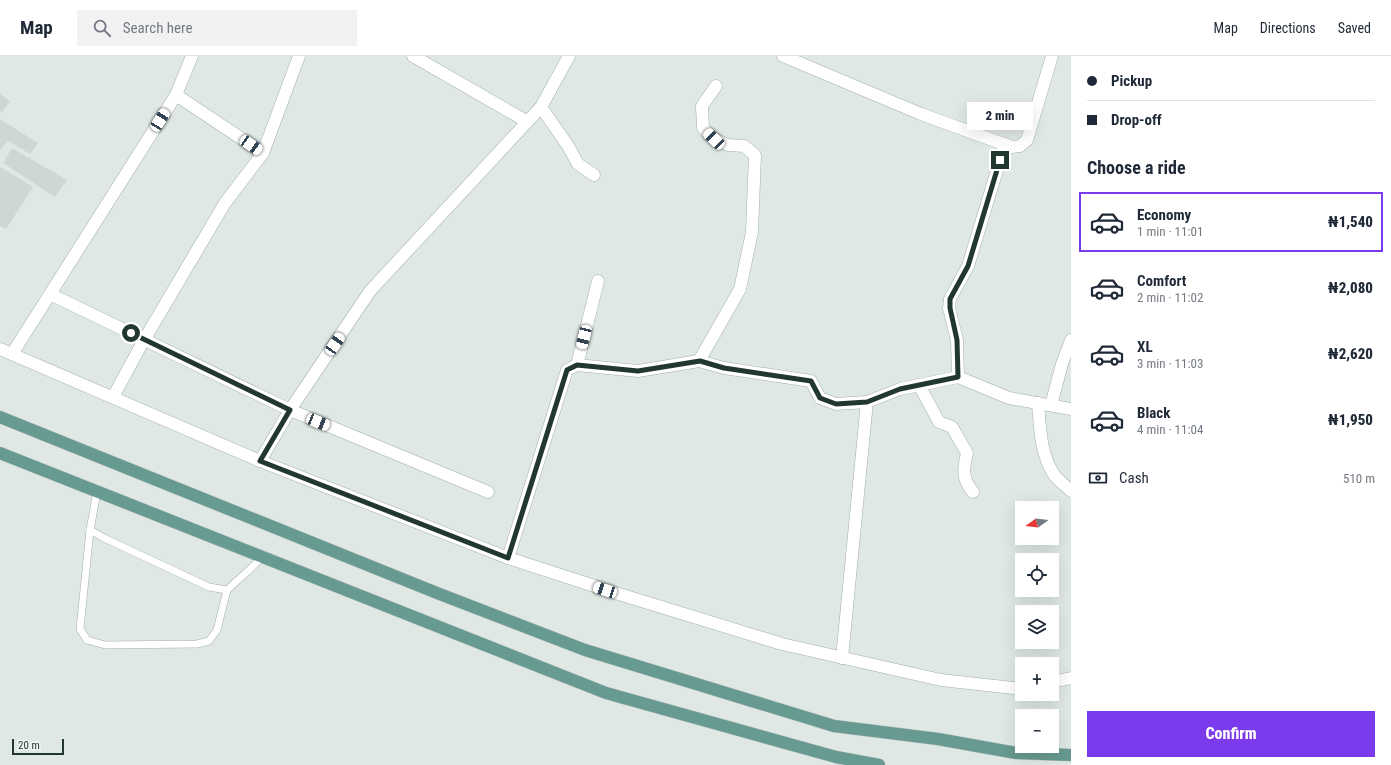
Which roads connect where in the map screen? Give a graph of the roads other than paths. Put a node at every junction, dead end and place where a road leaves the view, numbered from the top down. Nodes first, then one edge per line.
1 (192, 56) edge
2 (299, 56) edge
3 (413, 56) edge
4 (569, 56) edge
5 (783, 56) edge
6 (1052, 56) edge
7 (716, 86) dead end
8 (176, 96) junction
9 (541, 107) junction
10 (526, 121) junction
11 (1005, 144) junction
12 (263, 153) junction
13 (594, 175) dead end
14 (598, 281) dead end
15 (50, 294) junction
16 (144, 340) junction
17 (1071, 340) edge
18 (0, 349) edge
19 (12, 354) junction
20 (700, 361) junction
21 (577, 365) junction
22 (958, 377) junction
23 (919, 385) junction
24 (113, 397) junction
25 (867, 402) junction
26 (1038, 403) junction
27 (1051, 405) junction
28 (1071, 408) edge
29 (290, 410) junction
30 (0, 417) edge
31 (0, 453) edge
32 (260, 461) junction
33 (1071, 491) edge
34 (97, 492) junction
35 (488, 492) dead end
36 (973, 492) dead end
37 (90, 530) junction
38 (263, 557) junction
39 (508, 558) junction
40 (227, 590) junction
41 (842, 658) junction
42 (1071, 678) edge
43 (1059, 681) edge
44 (1015, 688) edge
45 (1071, 755) edge
46 (878, 765) edge

1 - 8 street
2 - 12 street
3 - 10 street
4 - 9 street
5 - 11 street
6 - 11 street
7 - 20 street
8 - 12 street
8 - 15 street
9 - 10 street
9 - 13 street
10 - 29 street
11 - 22 street
12 - 16 street
14 - 21 street
15 - 16 street
15 - 19 street
16 - 24 street
16 - 29 street
17 - 27 street
18 - 19 street
19 - 24 street
20 - 21 street
20 - 25 street
21 - 39 street
22 - 23 street
22 - 26 street
23 - 25 street
23 - 36 street
24 - 32 street
25 - 41 street
26 - 27 street
26 - 33 street
27 - 28 street
29 - 32 street
29 - 35 street
30 - 45 main road
31 - 34 main road
32 - 39 street
34 - 37 lane
34 - 38 main road
37 - 40 lane
37 - 40 lane
38 - 40 lane
38 - 46 main road
39 - 41 street
41 - 44 street
42 - 43 street

